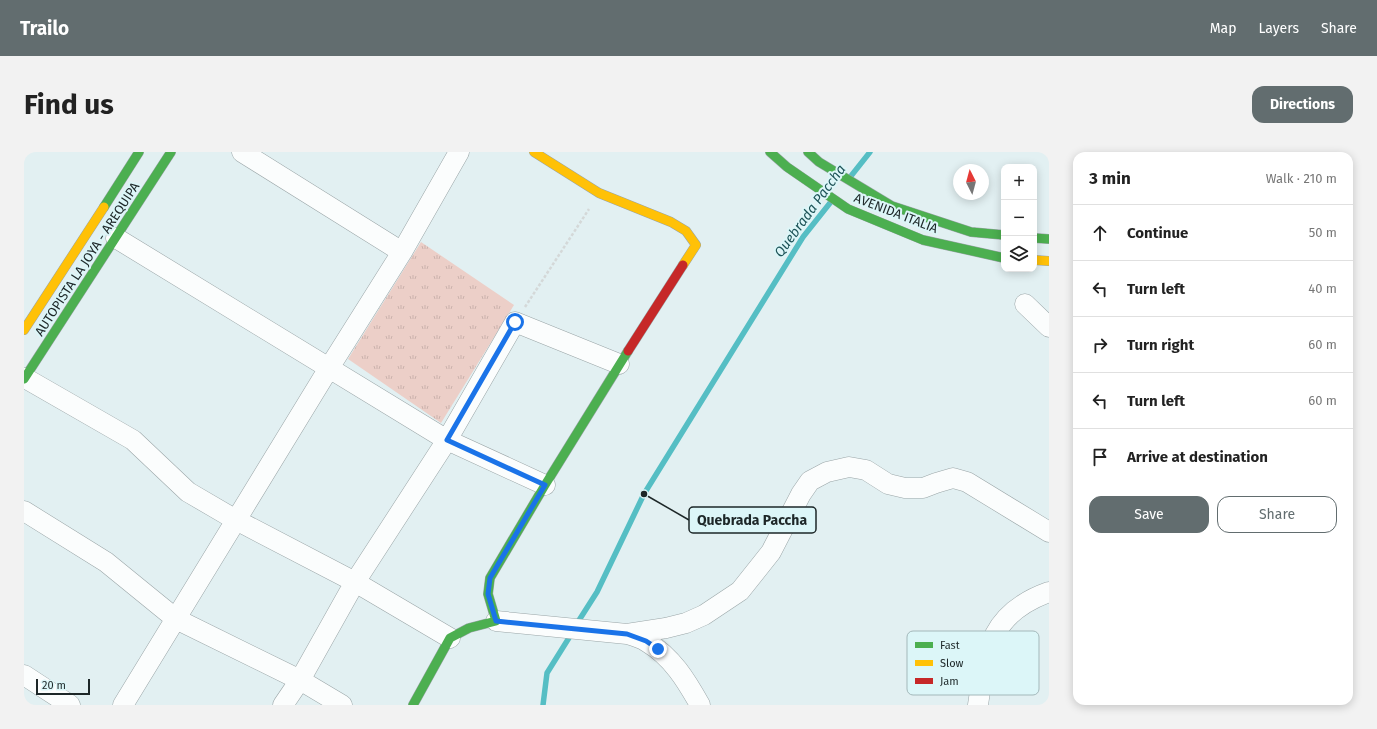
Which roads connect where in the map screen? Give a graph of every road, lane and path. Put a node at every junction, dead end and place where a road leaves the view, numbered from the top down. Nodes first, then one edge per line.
1 (138, 152) edge
2 (171, 152) edge
3 (242, 152) edge
4 (459, 152) edge
5 (534, 152) edge
6 (770, 152) edge
7 (808, 152) edge
8 (599, 193) junction
9 (1001, 235) edge
10 (116, 238) junction
11 (1037, 238) edge
12 (1049, 239) edge
13 (402, 252) junction
14 (1001, 257) edge
15 (1037, 260) edge
16 (1049, 261) edge
17 (1025, 304) dead end
18 (515, 322) junction
19 (1049, 327) edge
20 (24, 330) edge
21 (619, 364) junction
22 (329, 368) junction
23 (24, 379) edge
24 (447, 440) junction
25 (545, 485) junction
26 (24, 511) edge
27 (236, 520) junction
28 (1049, 532) edge
29 (355, 582) junction
30 (1049, 592) edge
31 (176, 619) junction
32 (496, 621) junction
33 (996, 631) edge
34 (627, 634) junction
35 (450, 638) junction
36 (24, 675) edge
37 (300, 680) junction
38 (980, 695) edge
39 (70, 705) edge
40 (123, 705) edge
41 (284, 705) edge
42 (342, 705) edge
43 (413, 705) edge
44 (700, 705) edge
45 (978, 705) edge

1 - 20 main road, AUTOPISTA LA JOYA - AREQUIPA
2 - 10 main road, AUTOPISTA LA JOYA - AREQUIPA
3 - 13 street
4 - 13 street
5 - 8 main road
6 - 14 main road, AVENIDA ITALIA
7 - 9 main road, AVENIDA ITALIA
8 - 18 path
8 - 21 main road
10 - 22 street
10 - 23 main road, AUTOPISTA LA JOYA - AREQUIPA
11 - 12 main road
13 - 22 street
15 - 16 main road
17 - 19 street
18 - 21 street
18 - 24 street
21 - 25 main road
22 - 24 street
22 - 27 street
23 - 27 street
24 - 25 street
24 - 29 street
25 - 32 main road
26 - 31 street
27 - 29 street
27 - 31 street
28 - 34 street
29 - 35 street
29 - 37 street
30 - 33 street
31 - 37 street
31 - 40 street
32 - 34 street
32 - 35 main road
34 - 44 street
35 - 43 main road
36 - 39 street
37 - 41 street
37 - 42 street
38 - 45 street

